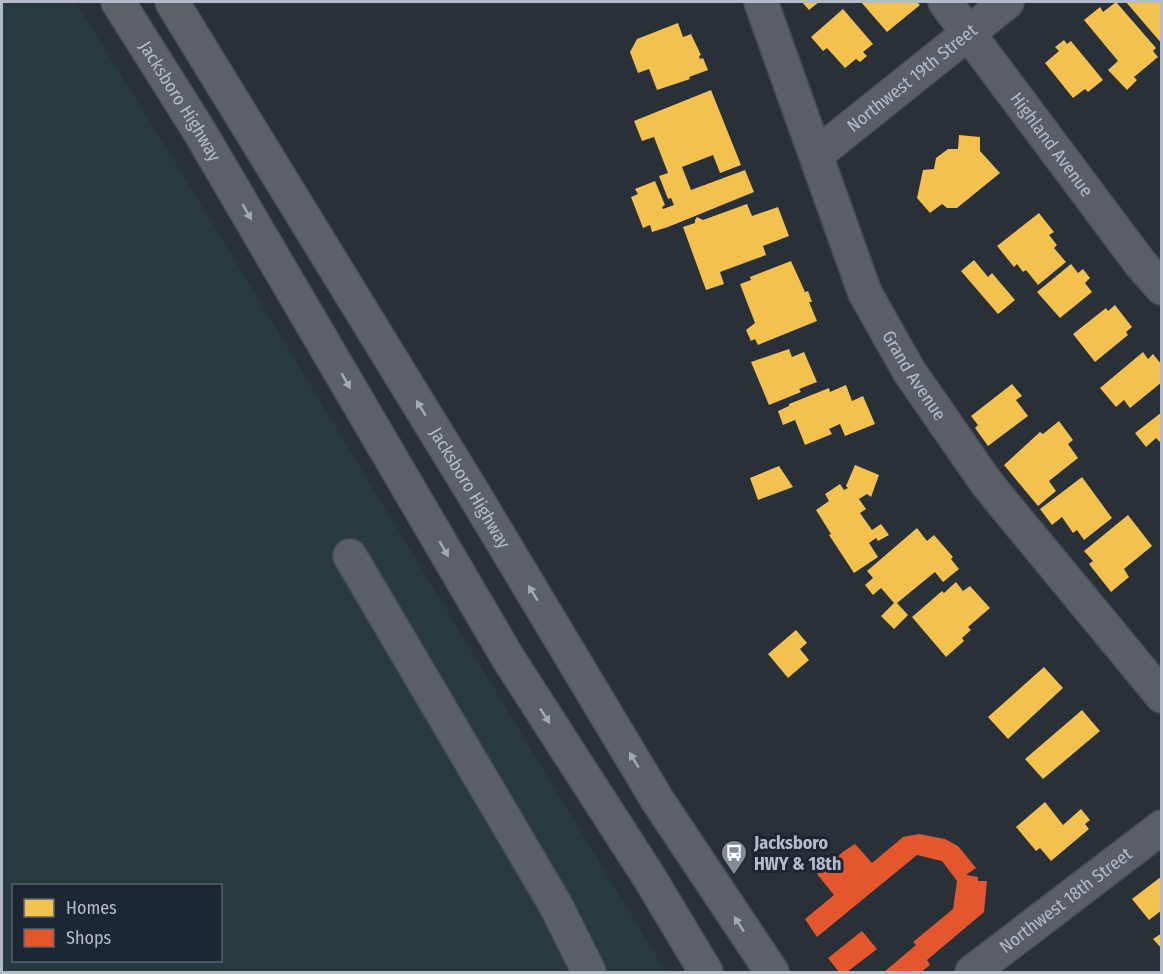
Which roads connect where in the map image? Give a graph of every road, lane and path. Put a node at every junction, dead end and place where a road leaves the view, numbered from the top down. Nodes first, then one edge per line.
1 (118, 2) edge
2 (172, 2) edge
3 (761, 2) edge
4 (945, 2) edge
5 (1007, 2) edge
6 (968, 32) junction
7 (266, 154) junction
8 (816, 154) junction
9 (225, 175) junction
10 (1161, 288) edge
11 (350, 556) dead end
12 (1161, 696) edge
13 (1161, 827) edge
14 (589, 972) edge
15 (706, 972) edge
16 (772, 972) edge
17 (972, 972) edge

1 - 9 main road, Jacksboro Highway
2 - 7 main road, Jacksboro Highway
3 - 8 street, Grand Avenue
4 - 6 street, Highland Avenue
5 - 6 street, Northwest 19th Street
6 - 8 street, Northwest 19th Street
6 - 10 street, Highland Avenue
7 - 9 main road
16 -> 7 main road, Jacksboro Highway
8 - 12 street, Grand Avenue
9 -> 15 main road, Jacksboro Highway
11 - 14 street
13 - 17 street, Northwest 18th Street

